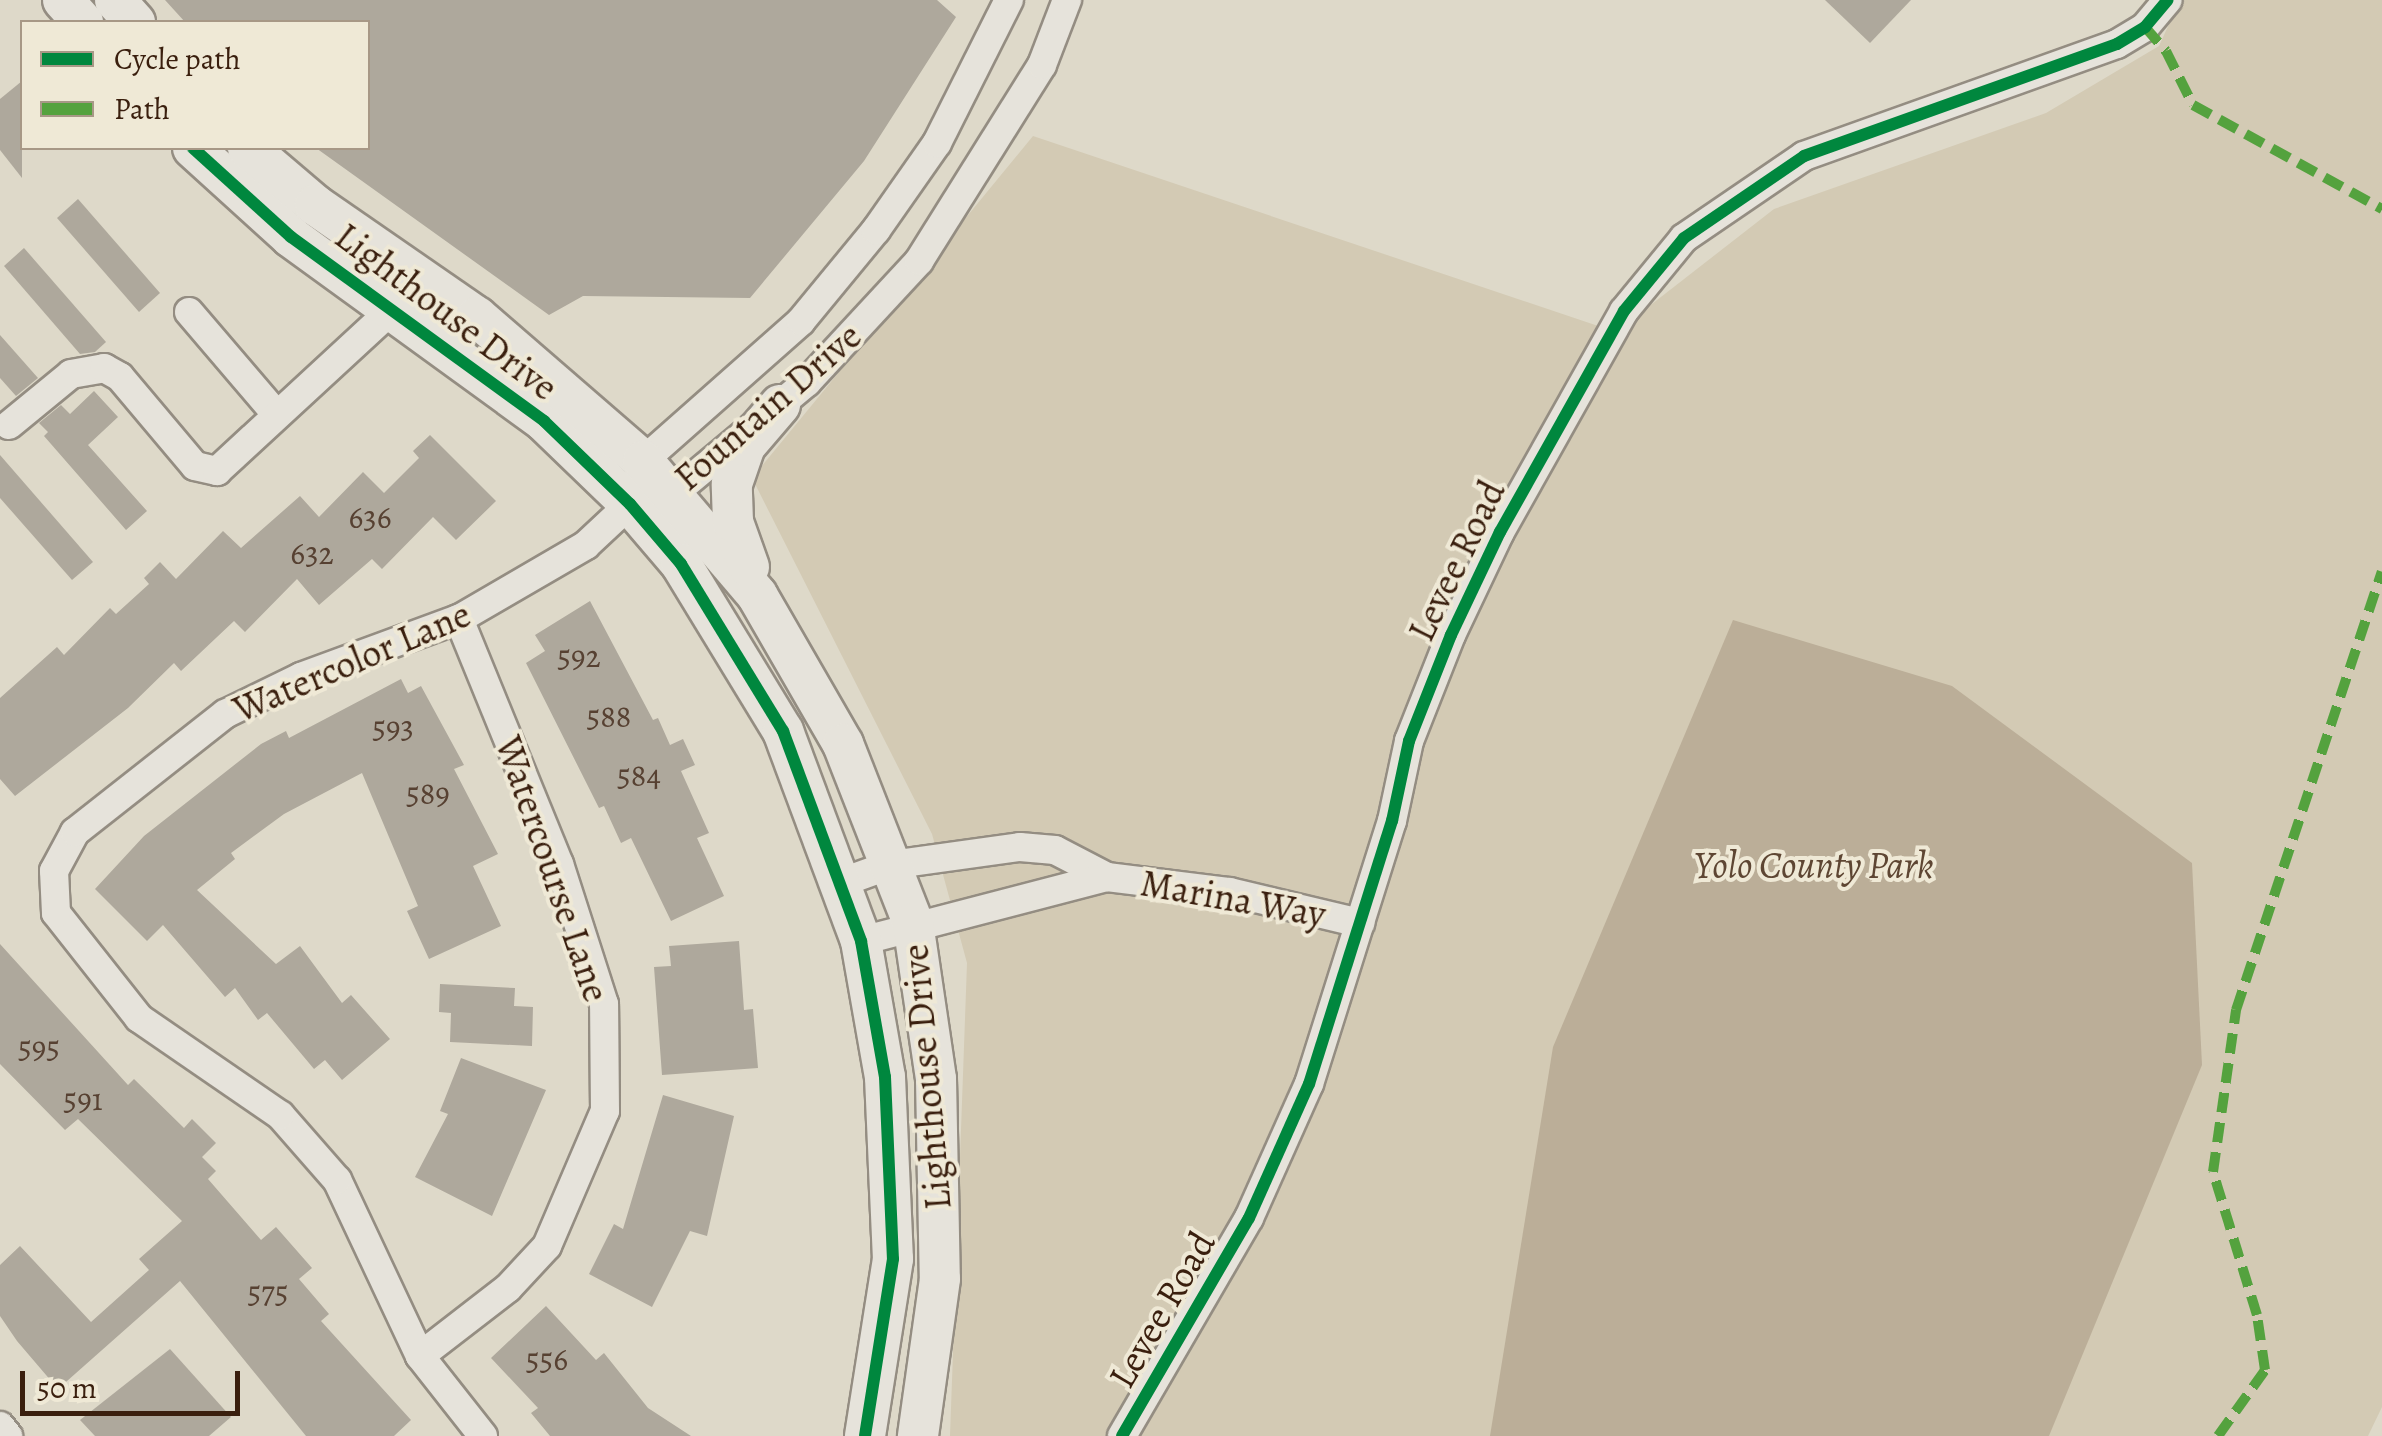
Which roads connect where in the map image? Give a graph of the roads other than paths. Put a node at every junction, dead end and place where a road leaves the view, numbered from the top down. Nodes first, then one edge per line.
1 (64, 0) edge
2 (116, 0) edge
3 (1009, 0) edge
4 (1068, 0) edge
5 (2168, 0) edge
6 (81, 20) edge
7 (133, 20) edge
8 (195, 150) edge
9 (250, 150) edge
10 (396, 307) junction
11 (189, 312) dead end
12 (780, 404) junction
13 (277, 415) junction
14 (10, 425) dead end
15 (643, 461) junction
16 (673, 494) junction
17 (630, 504) junction
18 (762, 604) junction
19 (459, 620) junction
20 (890, 865) junction
21 (1107, 877) junction
22 (840, 883) junction
23 (913, 923) junction
24 (1360, 923) junction
25 (861, 941) junction
26 (420, 1356) junction
27 (0, 1426) edge
28 (8, 1436) edge
29 (483, 1436) edge
30 (865, 1436) edge
31 (918, 1436) edge
32 (1122, 1436) edge

1 - 6 street
2 - 7 street
3 - 15 street, Fountain Drive
4 - 12 street, Fountain Drive
5 - 24 street, Levee Road
8 - 10 street, Lighthouse Drive
9 - 15 street, Lighthouse Drive
10 - 13 street
10 - 17 street, Lighthouse Drive
11 - 13 street
12 - 16 street, Fountain Drive
12 - 18 street
13 - 14 street
15 - 16 street, Lighthouse Drive
15 - 17 street, Fountain Drive
16 - 17 street, Fountain Drive
16 - 18 street, Lighthouse Drive
17 - 19 street, Watercolor Lane
17 - 22 street, Lighthouse Drive
18 - 20 street, Lighthouse Drive
19 - 26 street, Watercourse Lane
19 - 26 street, Watercolor Lane
20 - 21 street, Marina Way
20 - 22 street, Marina Way
20 - 23 street, Lighthouse Drive
21 - 23 street, Marina Way
21 - 24 street, Marina Way
22 - 25 street, Lighthouse Drive
23 - 25 street, Marina Way
23 - 31 street, Lighthouse Drive
24 - 32 street, Levee Road
25 - 30 street, Lighthouse Drive
26 - 29 street, Watercolor Lane
27 - 28 street

